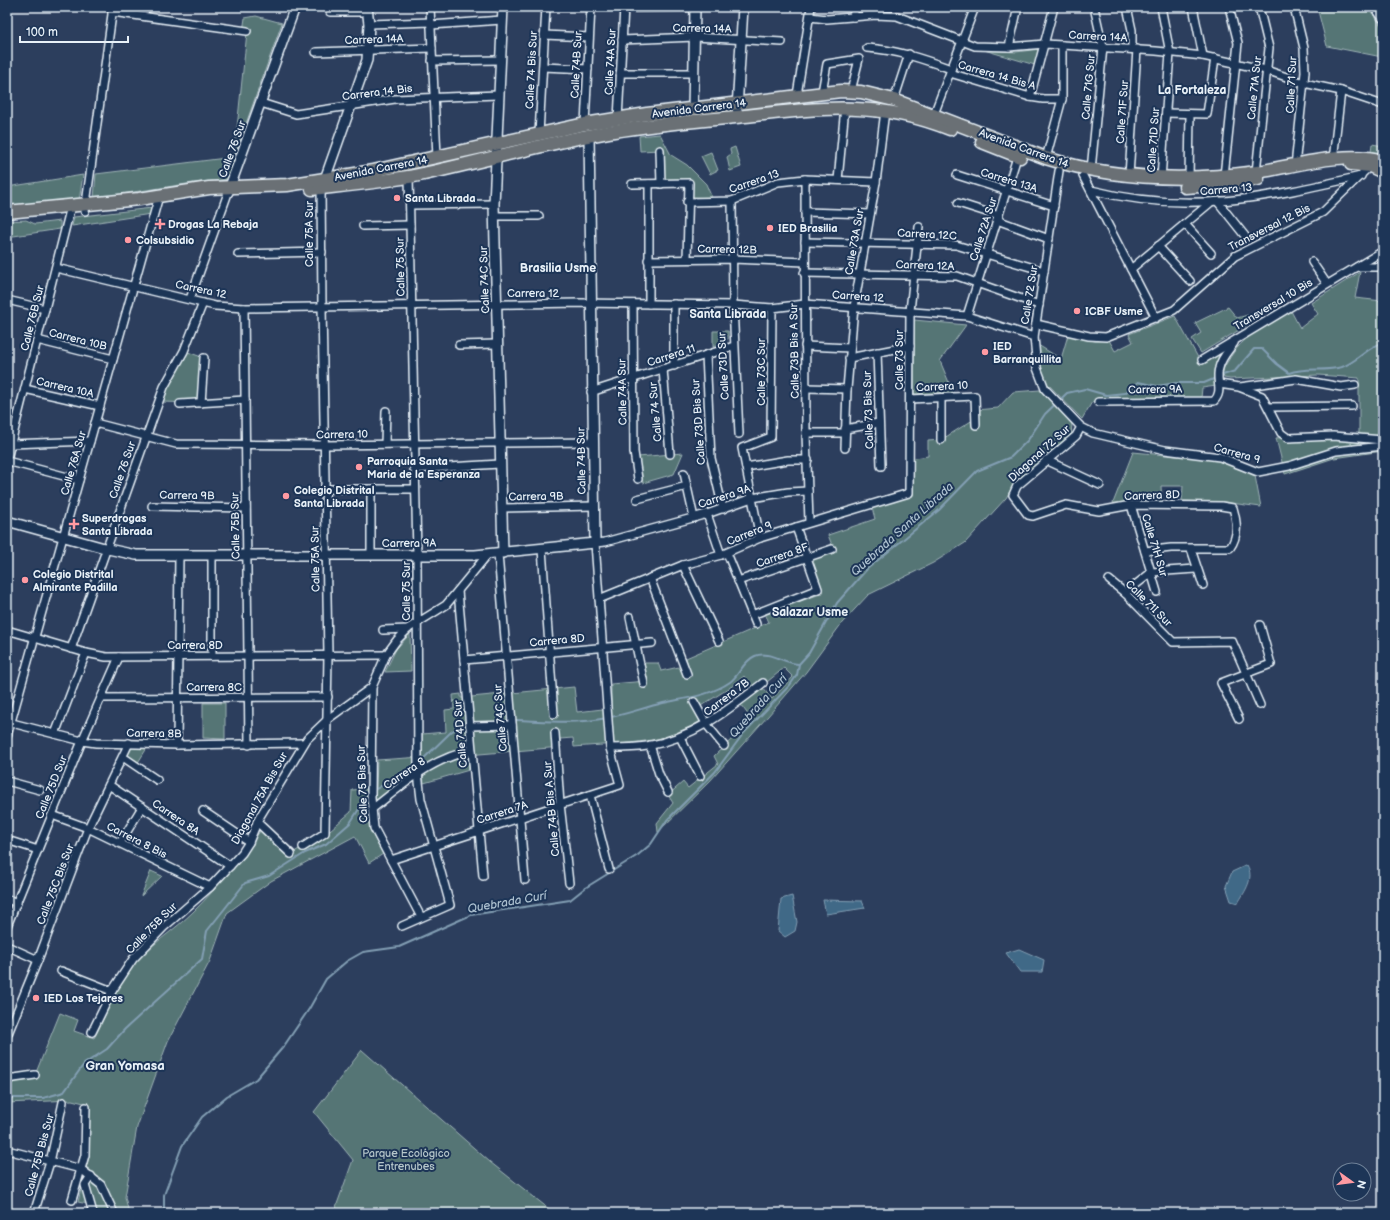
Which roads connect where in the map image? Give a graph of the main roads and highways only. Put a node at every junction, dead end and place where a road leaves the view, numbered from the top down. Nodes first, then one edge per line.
1 (587, 130) junction
2 (495, 150) junction
3 (1019, 152) junction
4 (1383, 161) edge
5 (1383, 172) edge
6 (1087, 173) junction
7 (323, 184) junction
8 (71, 209) junction
9 (7, 212) edge
10 (7, 218) edge

1 - 2 main road, Avenida Carrera 14
1 - 2 main road, Avenida Carrera 14
1 - 3 main road, Avenida Carrera 14
1 - 3 main road, Avenida Carrera 14
2 - 7 main road, Avenida Carrera 14
2 - 7 main road, Avenida Carrera 14
3 - 6 main road, Avenida Carrera 14
3 - 6 main road, Avenida Carrera 14
4 - 6 main road, Avenida Carrera 14
5 - 6 main road, Avenida Carrera 14
7 - 8 main road, Avenida Carrera 14
8 - 9 main road, Avenida Carrera 14
8 - 10 main road, Avenida Carrera 14

